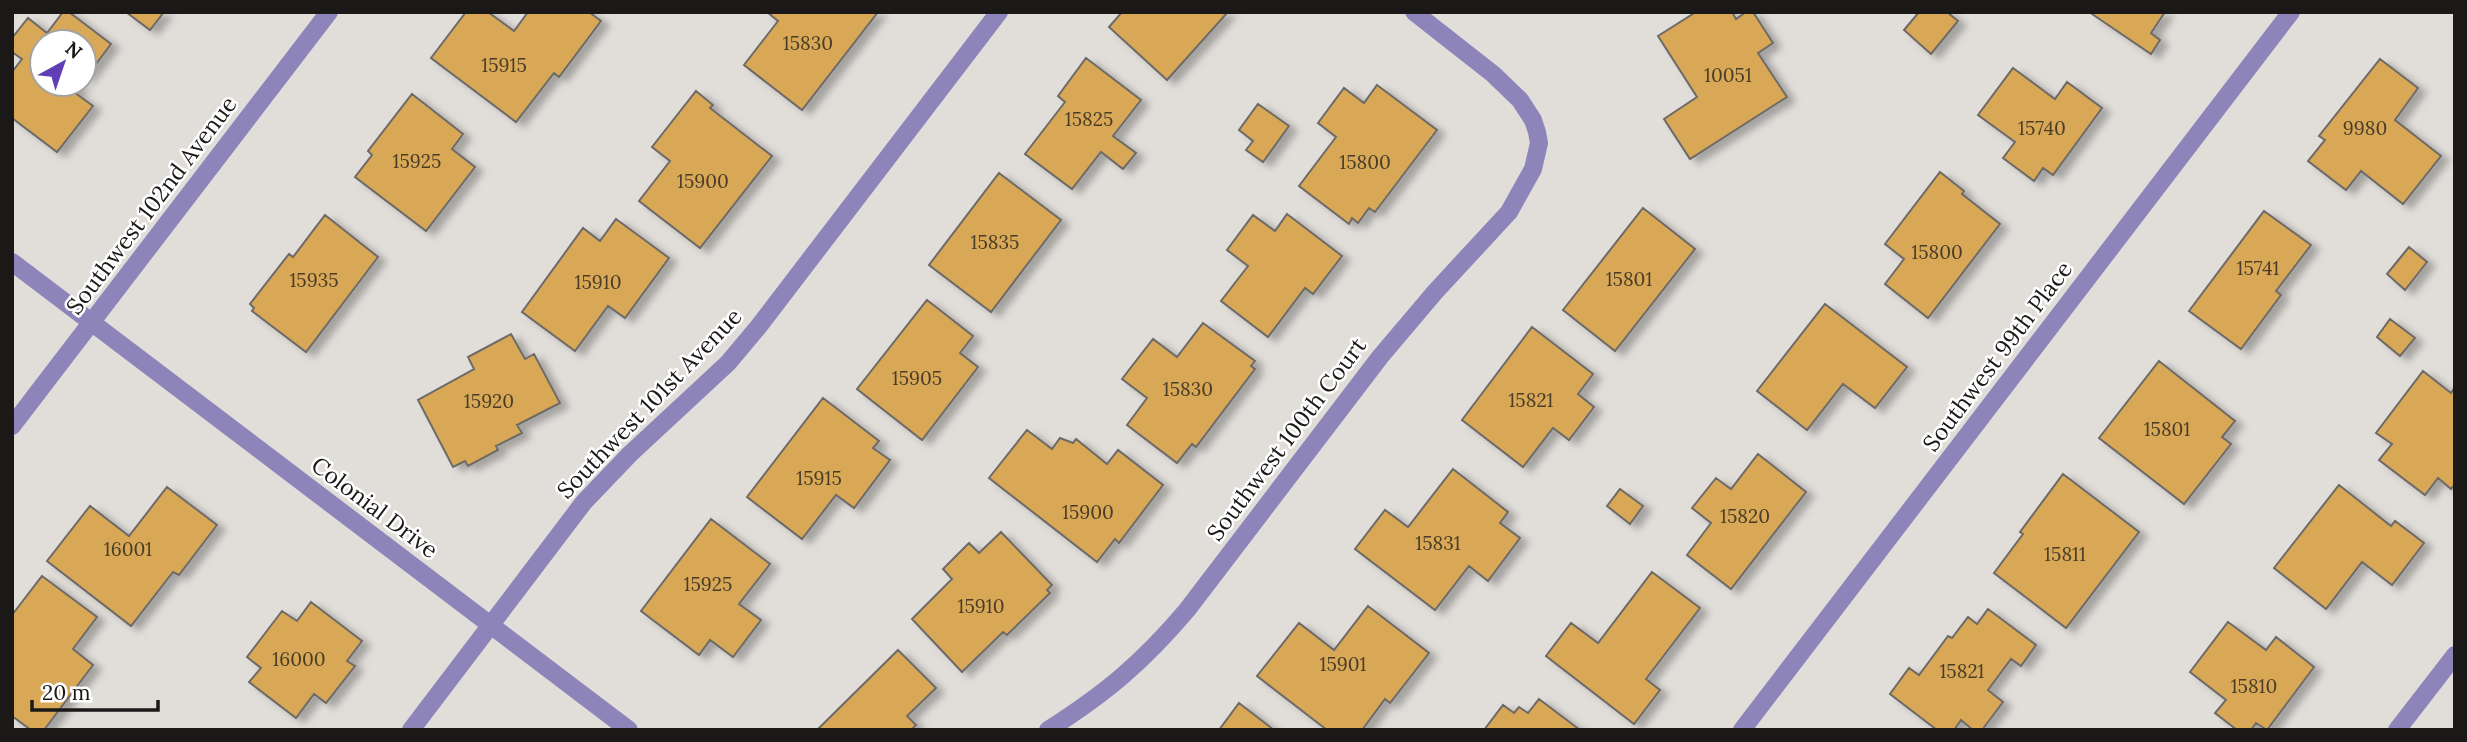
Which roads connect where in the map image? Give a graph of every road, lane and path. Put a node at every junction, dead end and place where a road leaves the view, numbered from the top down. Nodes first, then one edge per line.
1 (328, 12) edge
2 (999, 12) edge
3 (1414, 12) edge
4 (2291, 12) edge
5 (12, 262) edge
6 (93, 323) junction
7 (12, 426) edge
8 (490, 624) junction
9 (2455, 655) edge
10 (411, 730) edge
11 (629, 730) edge
12 (1048, 730) edge
13 (1742, 730) edge
14 (2397, 730) edge

1 - 6 street, Southwest 102nd Avenue
2 - 8 street, Southwest 101st Avenue
3 - 12 street, Southwest 100th Court
4 - 13 street, Southwest 99th Place
5 - 6 street, Colonial Drive
6 - 7 street, Southwest 102nd Avenue
6 - 8 street, Colonial Drive
8 - 10 street, Southwest 101st Avenue
8 - 11 street, Colonial Drive
9 - 14 street

